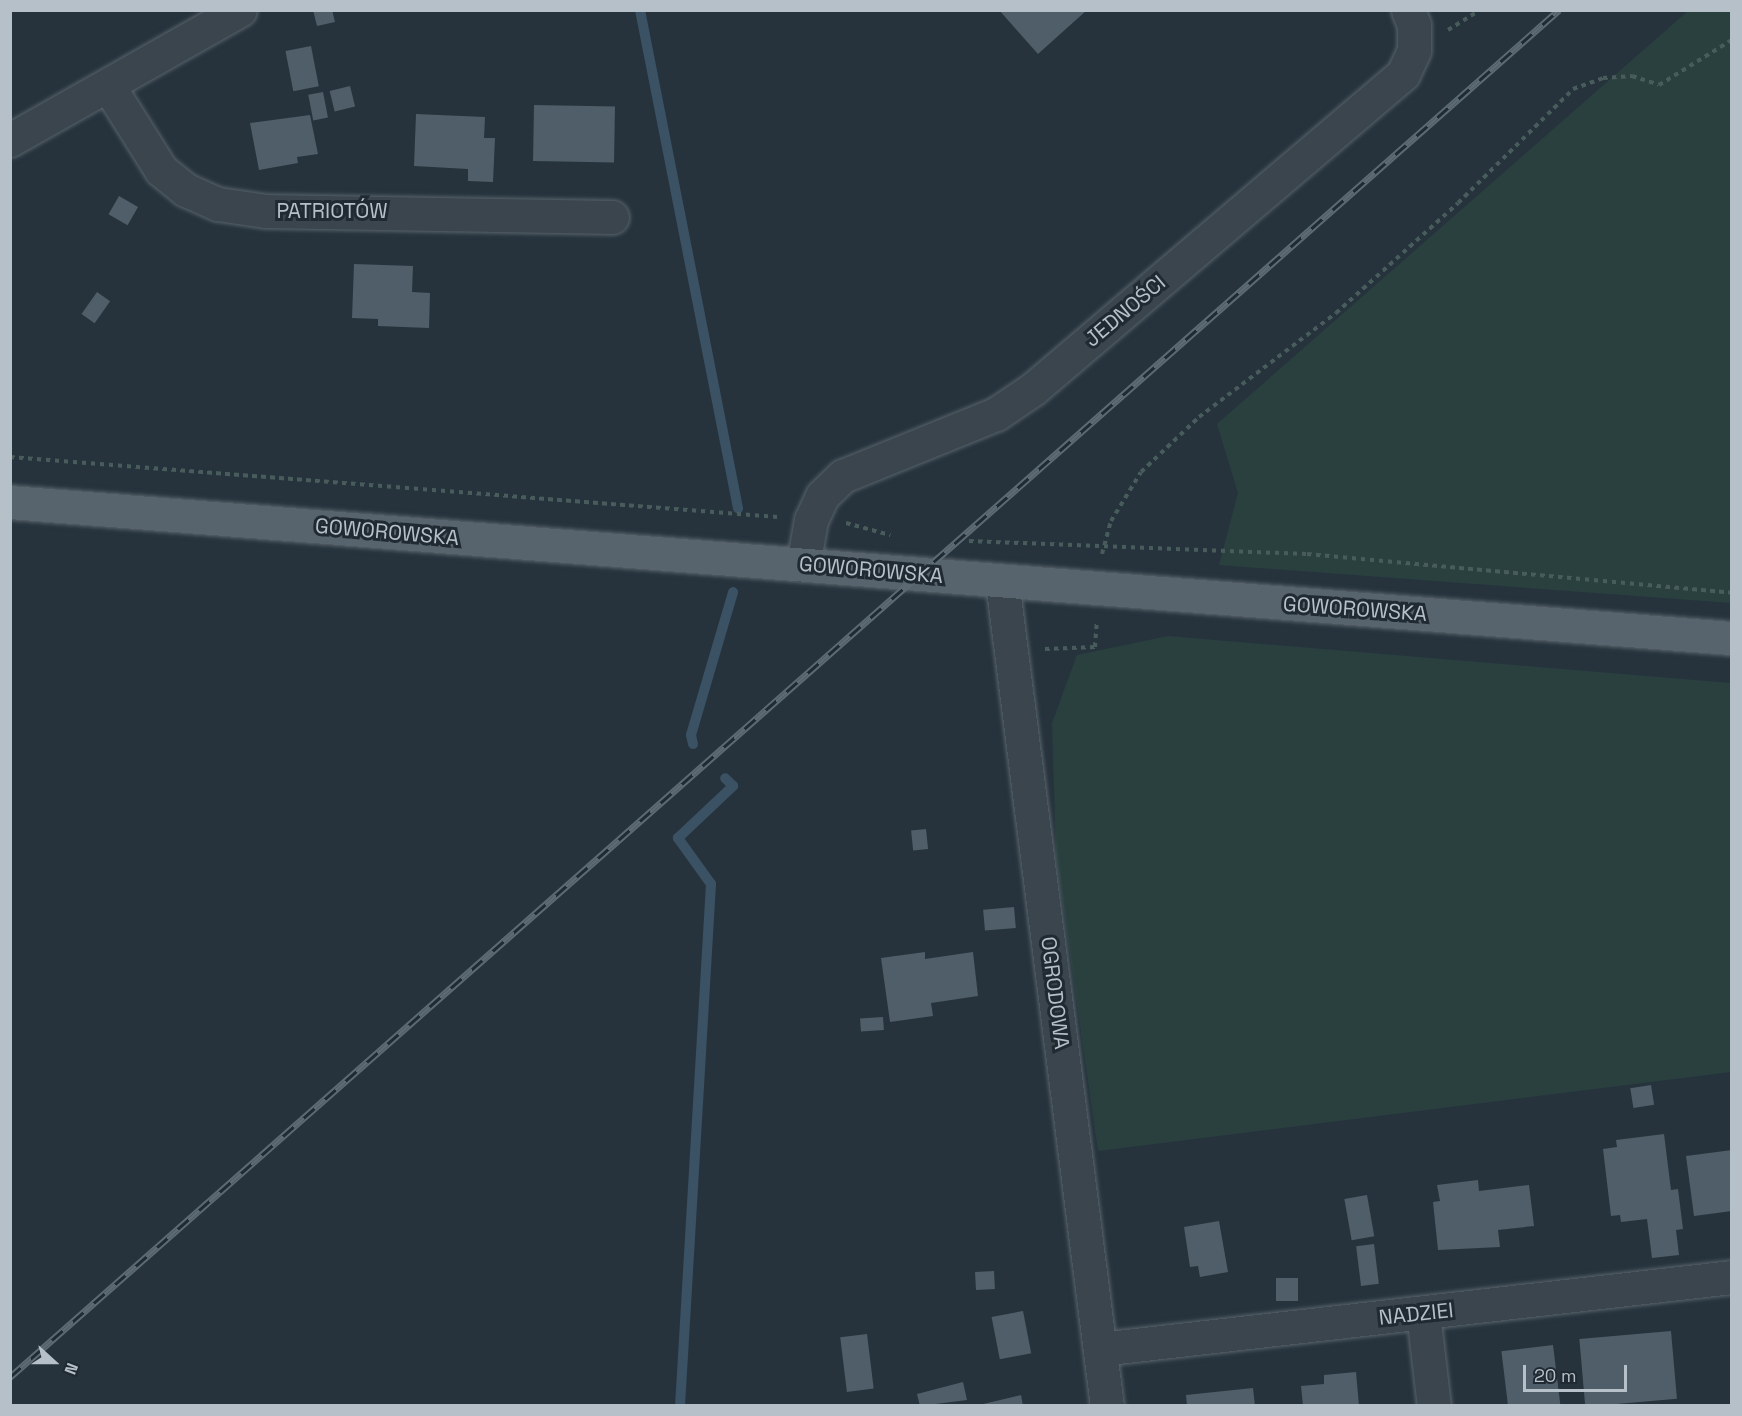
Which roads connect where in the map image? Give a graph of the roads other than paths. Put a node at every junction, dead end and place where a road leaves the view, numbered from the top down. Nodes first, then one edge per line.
1 (240, 10) edge
2 (1408, 10) edge
3 (109, 87) junction
4 (10, 140) edge
5 (612, 217) dead end
6 (10, 502) edge
7 (803, 564) junction
8 (1002, 581) junction
9 (1731, 638) edge
10 (1731, 1277) edge
11 (1423, 1313) junction
12 (1100, 1348) junction
13 (1107, 1406) edge
14 (1434, 1406) edge

1 - 3 street
2 - 7 street, JEDNOŚCI
3 - 4 street
3 - 5 street, PATRIOTÓW
6 - 7 main road, GOWOROWSKA
7 - 8 main road, GOWOROWSKA
8 - 9 main road, GOWOROWSKA
8 - 12 street, OGRODOWA
10 - 11 street, NADZIEI
11 - 12 street, NADZIEI
11 - 14 street
12 - 13 street, OGRODOWA

